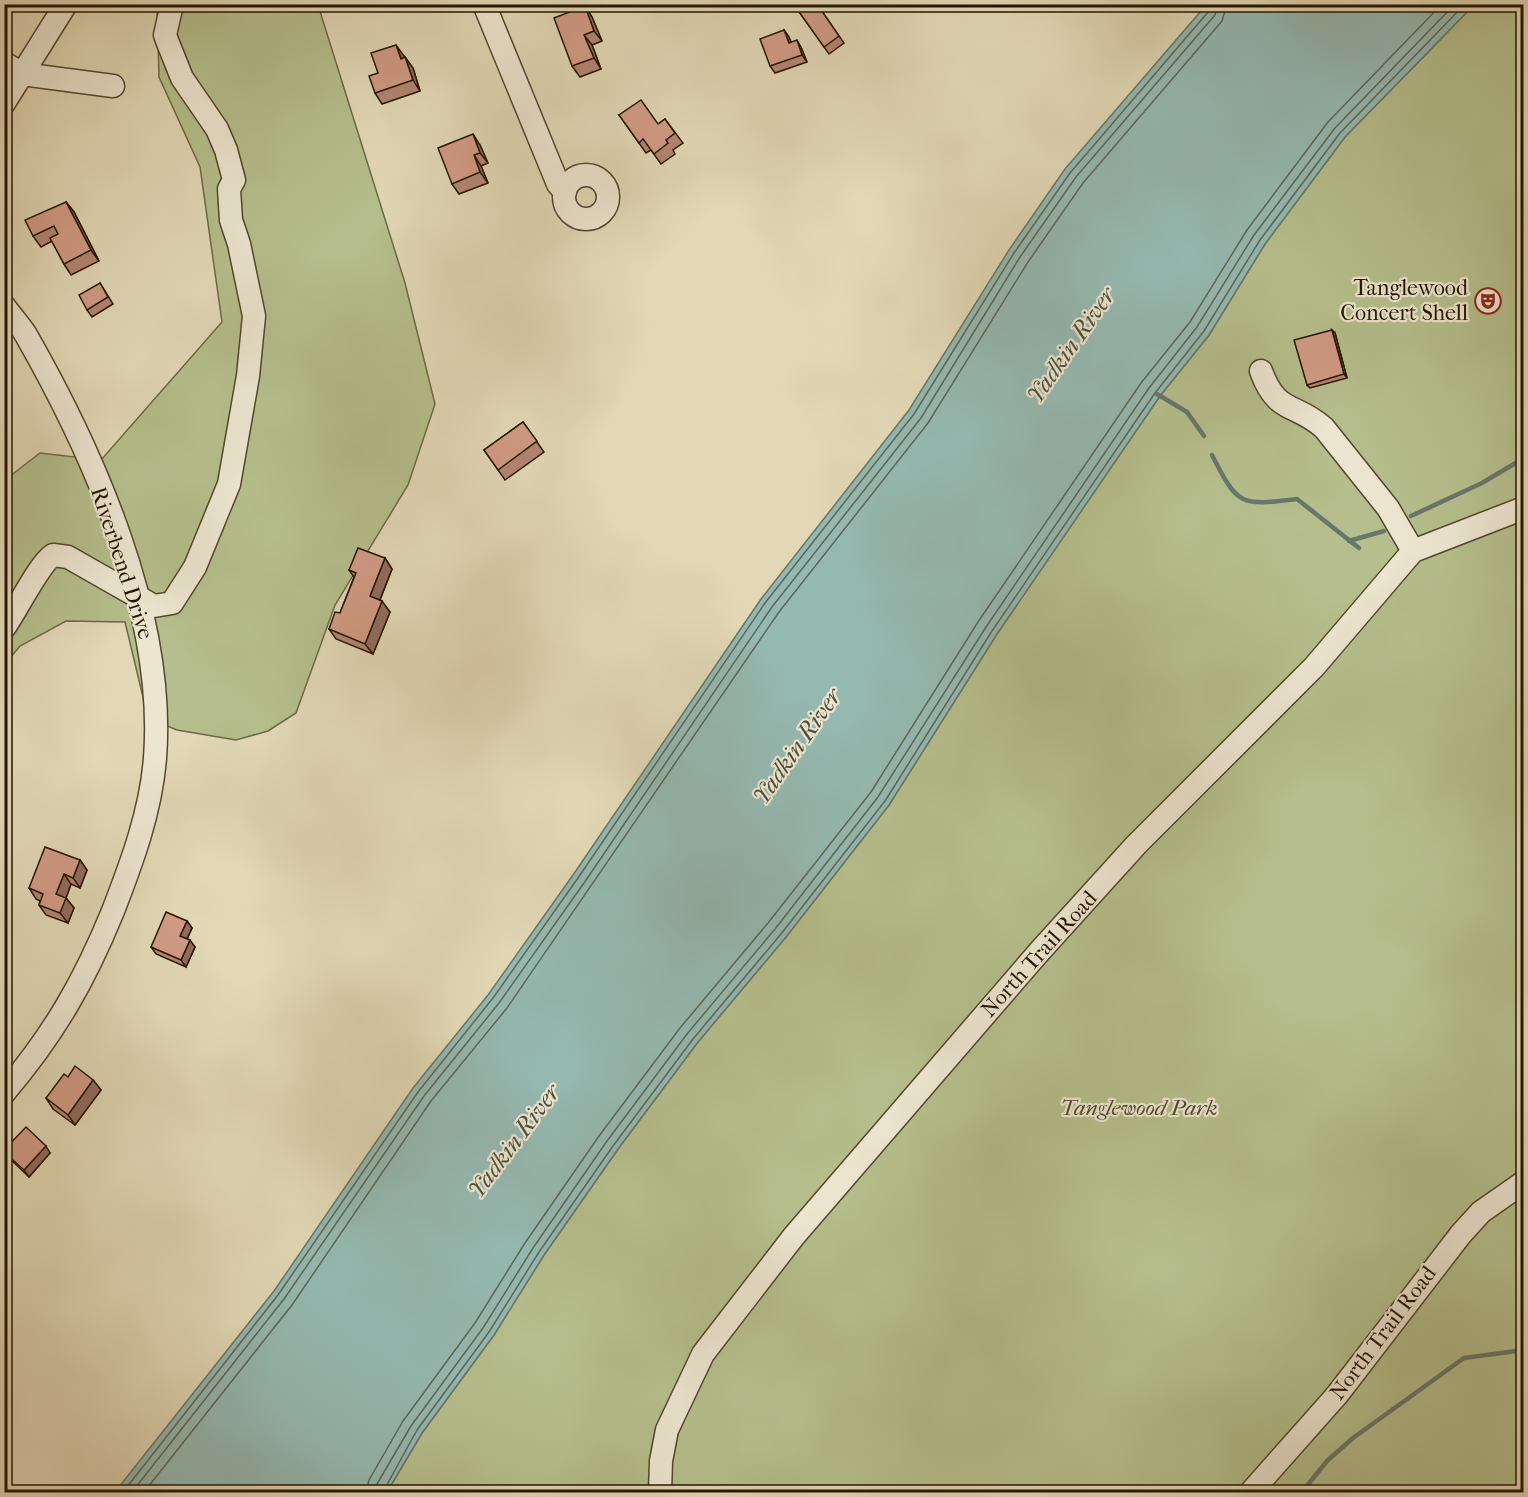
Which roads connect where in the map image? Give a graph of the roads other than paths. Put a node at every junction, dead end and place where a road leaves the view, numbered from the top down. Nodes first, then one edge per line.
1 (172, 4) edge
2 (484, 4) edge
3 (59, 7) edge
4 (13, 69) edge
5 (113, 86) dead end
6 (4, 103) edge
7 (565, 192) dead end
8 (4, 306) edge
9 (1261, 371) dead end
10 (1524, 508) edge
11 (1413, 551) junction
12 (138, 597) junction
13 (4, 628) edge
14 (4, 1092) edge
15 (1524, 1182) edge
16 (660, 1492) edge
17 (1251, 1492) edge

1 - 12 street
2 - 7 street
3 - 4 street
4 - 5 street
4 - 6 street
8 - 12 street, Riverbend Drive
9 - 11 street
10 - 11 street, North Trail Road
11 - 16 street, North Trail Road
12 - 13 street
12 - 14 street, Riverbend Drive
15 - 17 street, North Trail Road

